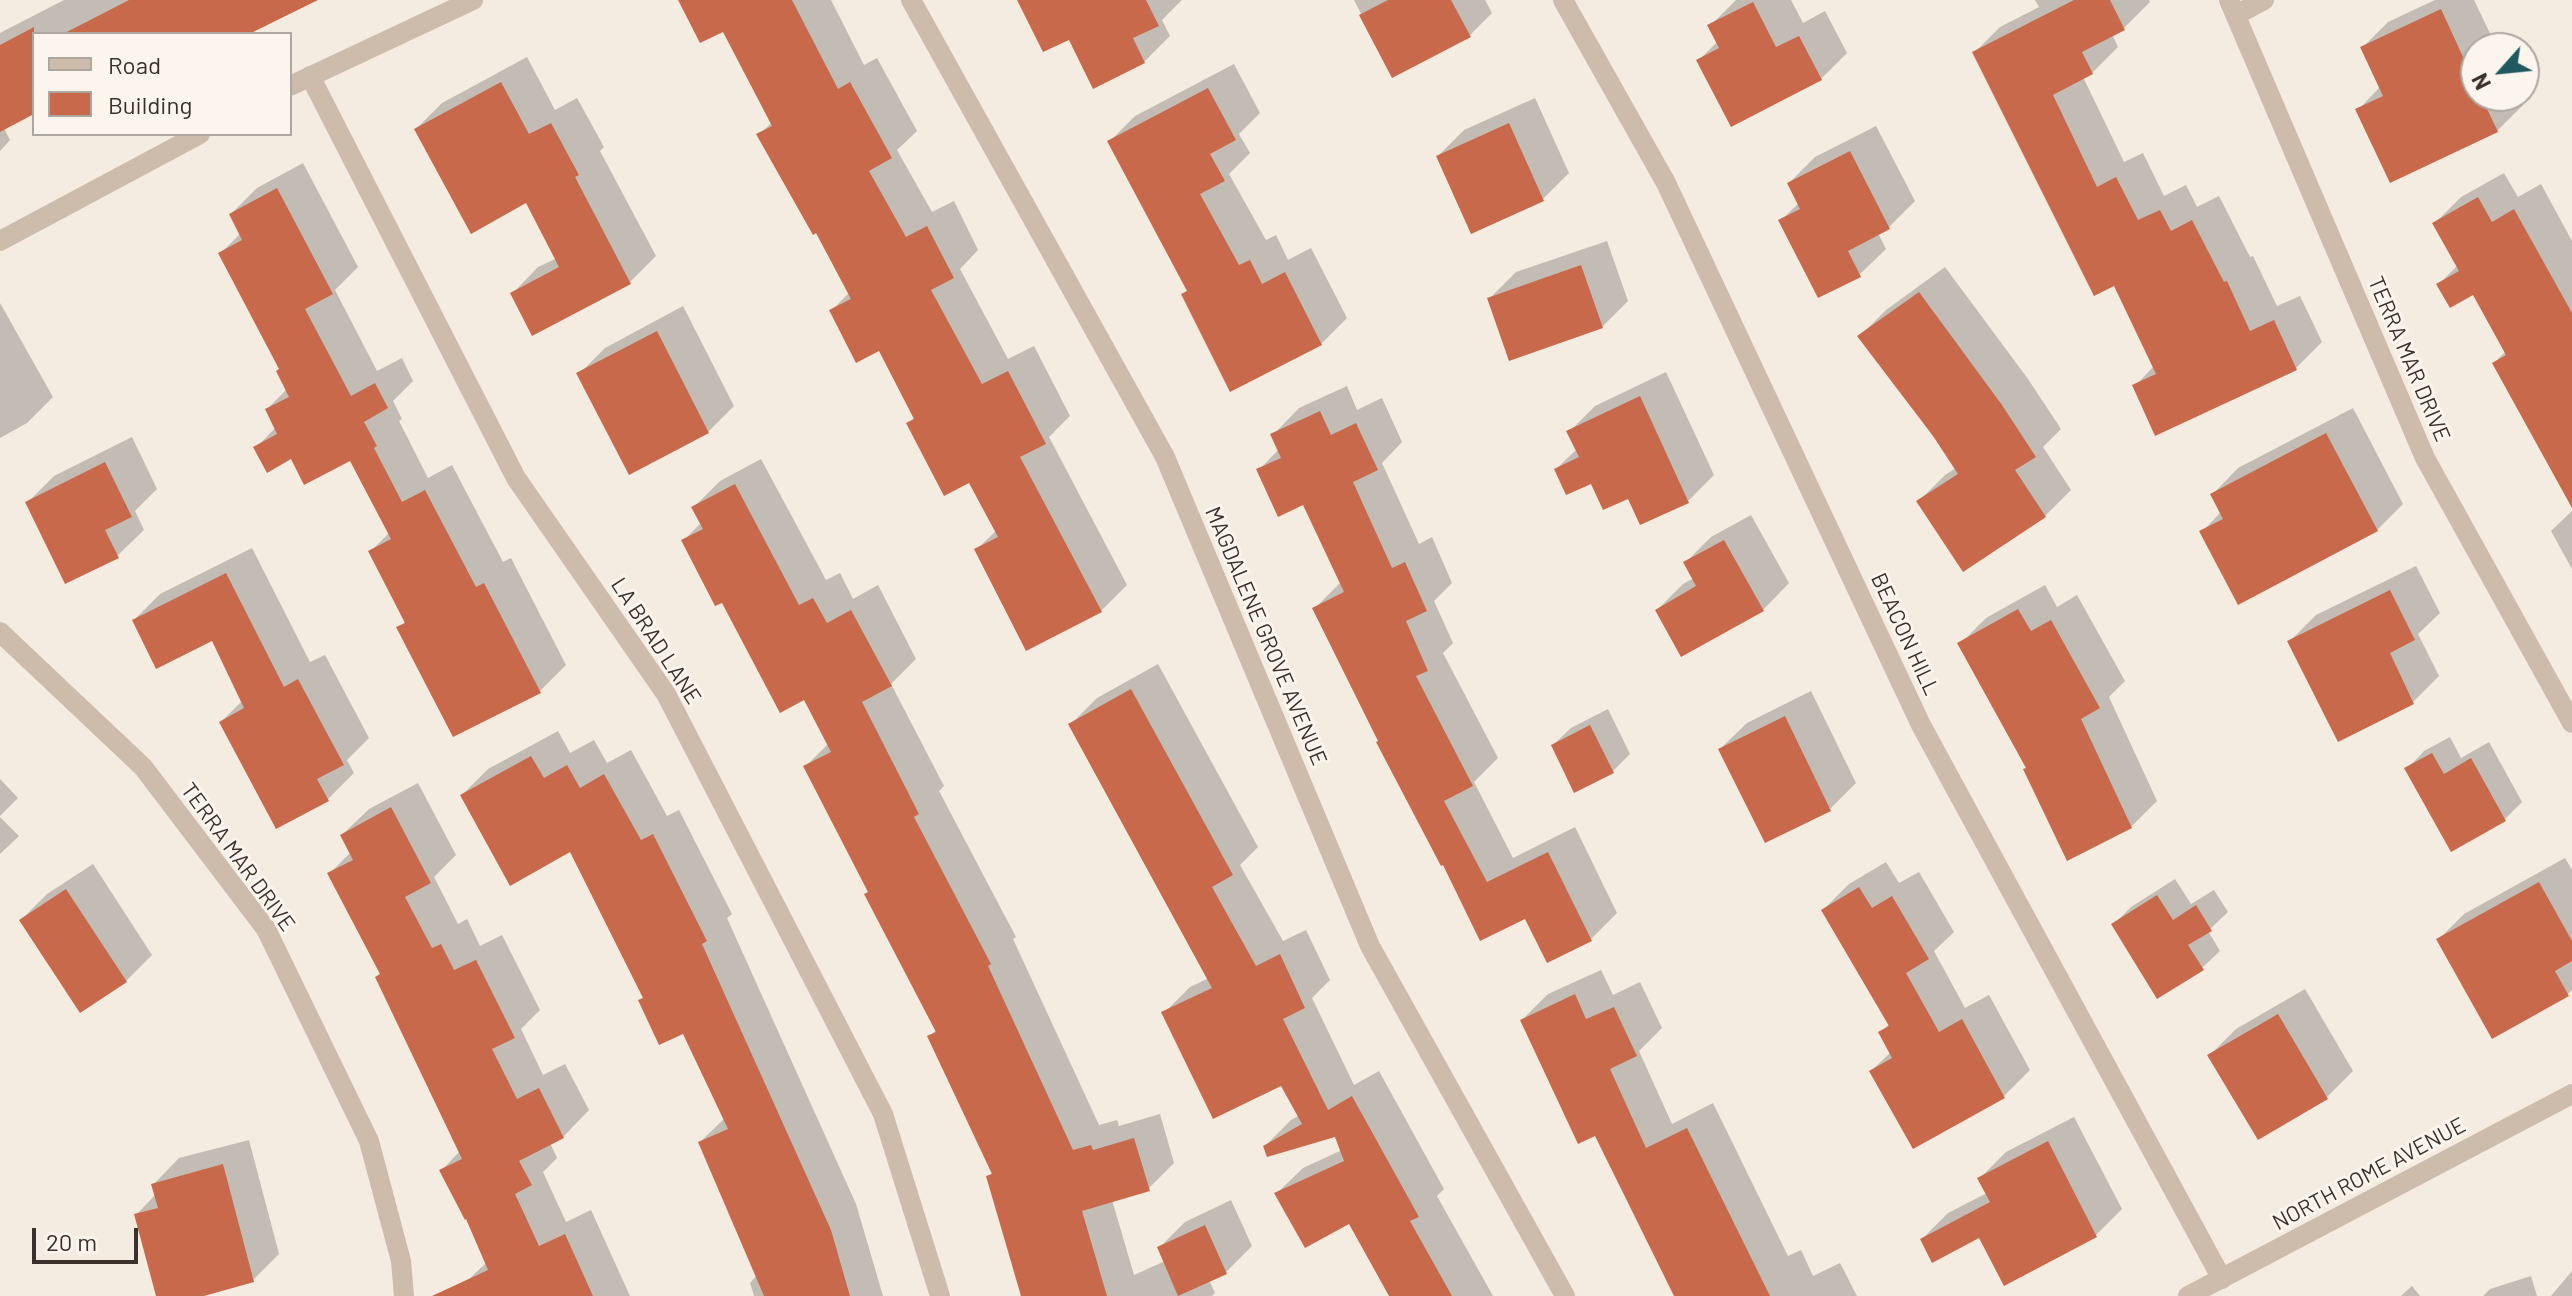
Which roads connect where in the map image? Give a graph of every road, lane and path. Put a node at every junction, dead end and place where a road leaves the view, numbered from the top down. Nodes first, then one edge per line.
1 (473, 0) edge
2 (911, 0) edge
3 (1563, 0) edge
4 (2264, 0) edge
5 (2232, 7) edge
6 (310, 76) junction
7 (292, 85) edge
8 (196, 136) edge
9 (0, 241) edge
10 (0, 632) edge
11 (2572, 723) edge
12 (2572, 1094) edge
13 (2222, 1279) junction
14 (404, 1296) edge
15 (940, 1296) edge
16 (1565, 1296) edge
17 (2188, 1296) edge

1 - 6 street
2 - 16 street, MAGDALENE GROVE AVENUE
3 - 13 street, BEACON HILL
4 - 5 street
5 - 11 street, TERRA MAR DRIVE
6 - 7 street
6 - 15 street, LA BRAD LANE
8 - 9 street
10 - 14 street, TERRA MAR DRIVE
12 - 13 street, NORTH ROME AVENUE
13 - 17 street, NORTH ROME AVENUE

